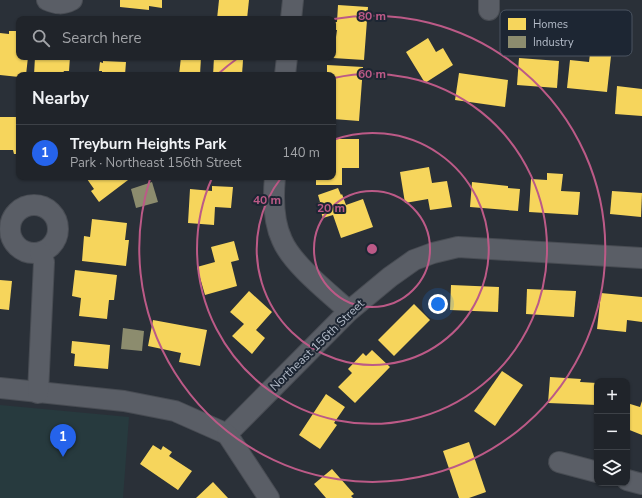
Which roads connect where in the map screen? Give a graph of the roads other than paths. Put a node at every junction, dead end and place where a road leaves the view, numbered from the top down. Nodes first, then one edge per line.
1 (47, 0) edge
2 (72, 0) edge
3 (293, 0) edge
4 (291, 16) edge
5 (287, 60) edge
6 (285, 72) edge
7 (275, 180) edge
8 (40, 252) dead end
9 (642, 258) edge
10 (349, 311) junction
11 (0, 388) edge
12 (38, 393) junction
13 (227, 434) junction
14 (559, 462) dead end
15 (594, 471) edge
16 (630, 481) edge
17 (642, 484) edge
18 (269, 498) edge

1 - 2 street
3 - 4 street
5 - 6 street
7 - 10 street
8 - 12 street
9 - 10 street, Northeast 156th Street
10 - 13 street, Northeast 156th Street
11 - 12 street
12 - 13 street
13 - 18 street
14 - 15 street
16 - 17 street

